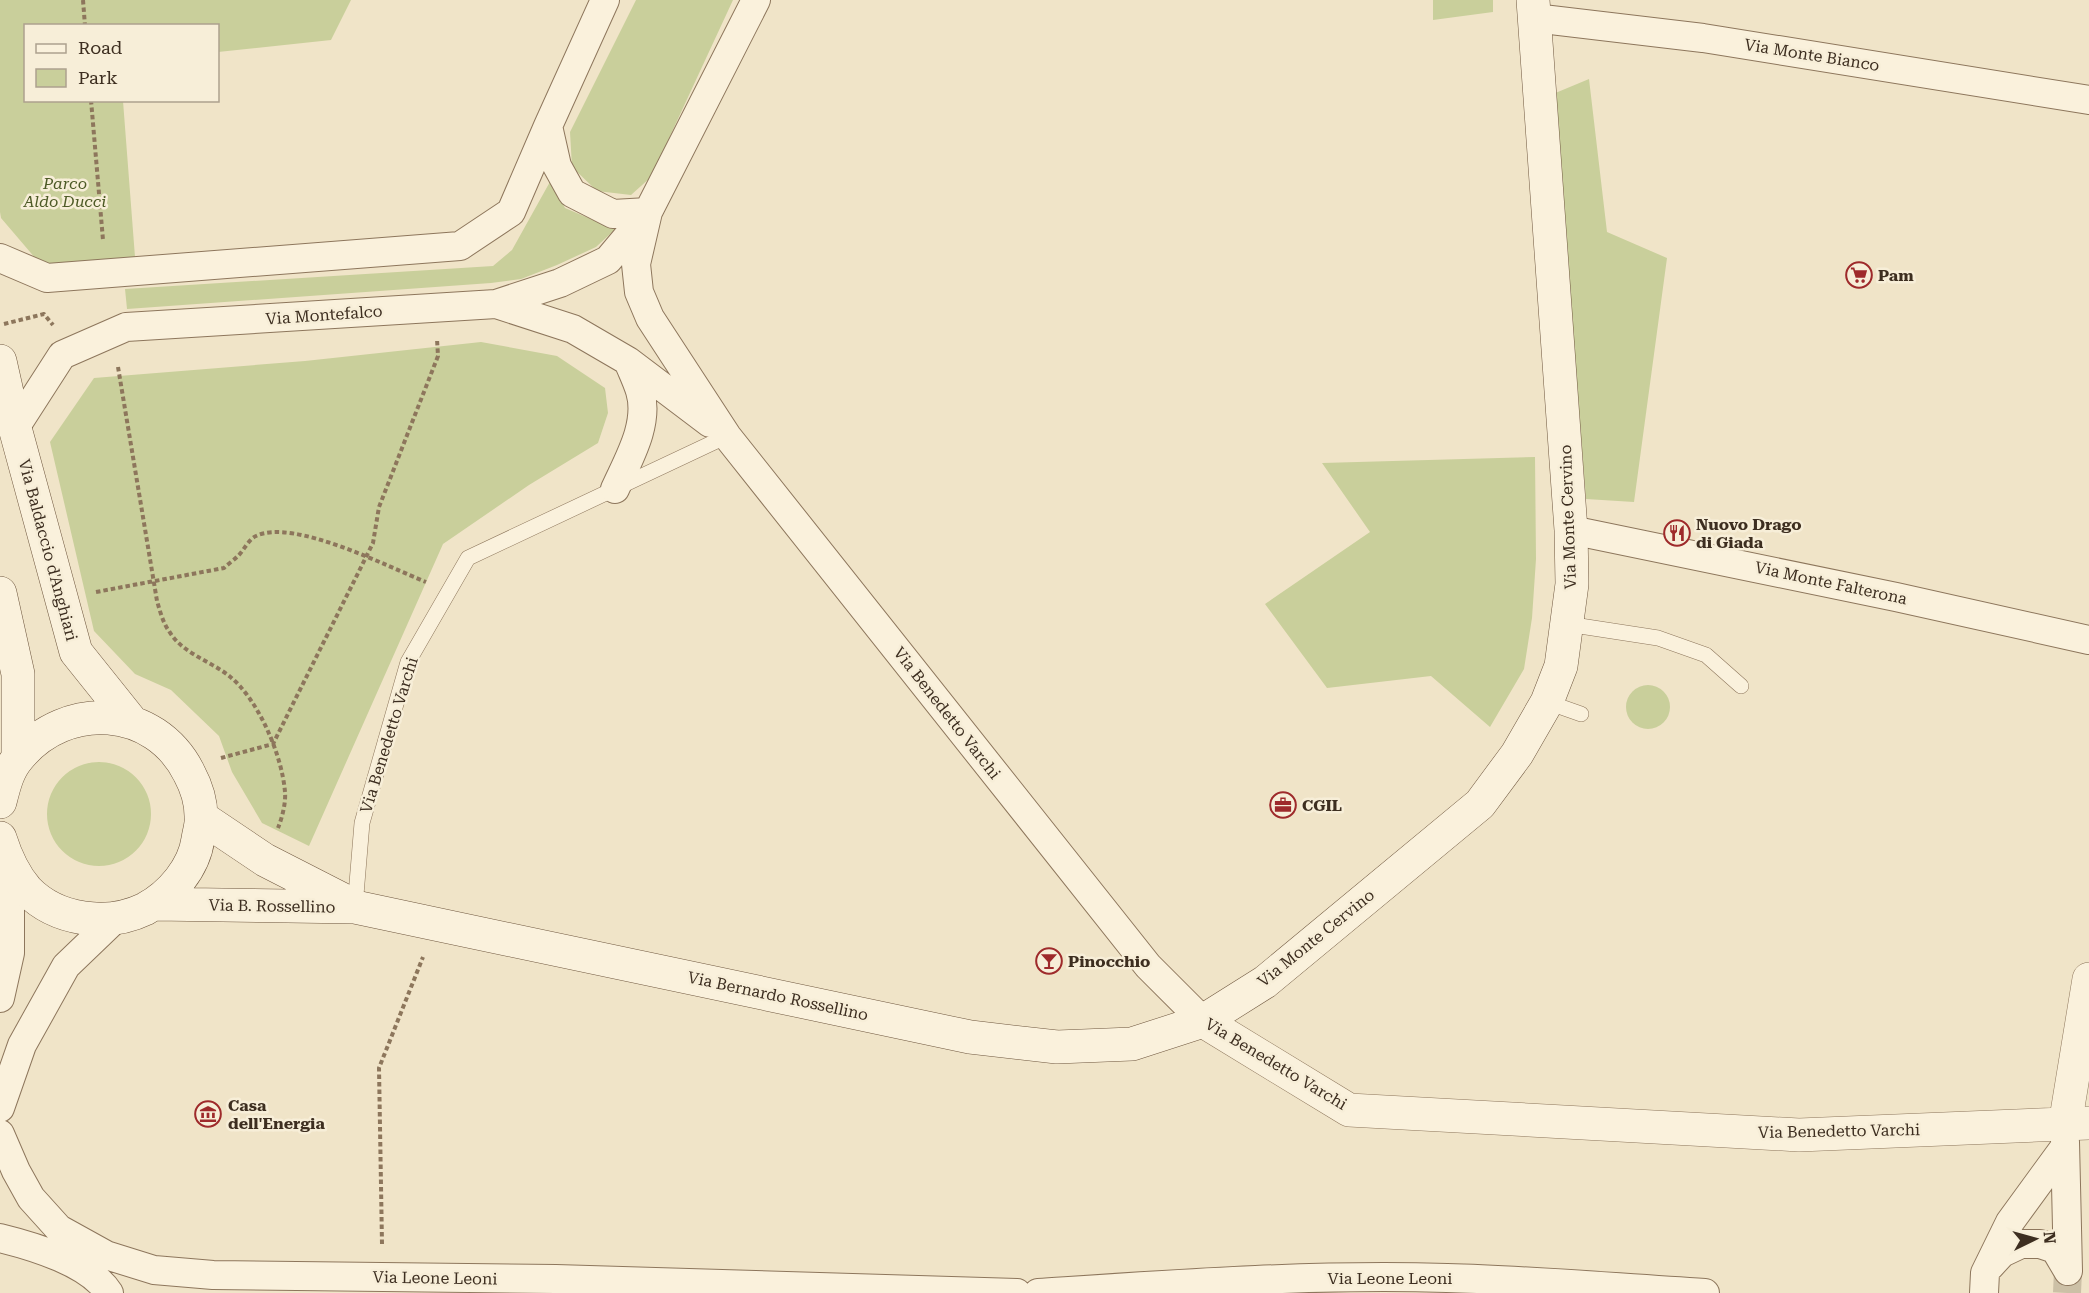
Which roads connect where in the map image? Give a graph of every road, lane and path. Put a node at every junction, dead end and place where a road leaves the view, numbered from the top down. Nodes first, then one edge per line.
1 (83, 0) edge
2 (605, 0) edge
3 (756, 0) edge
4 (1533, 9) edge
5 (85, 24) edge
6 (2089, 100) edge
7 (91, 102) edge
8 (548, 126) junction
9 (648, 212) junction
10 (104, 250) dead end
11 (0, 258) edge
12 (496, 304) junction
13 (437, 336) dead end
14 (0, 361) edge
15 (627, 361) junction
16 (117, 363) dead end
17 (15, 428) junction
18 (728, 436) junction
19 (615, 489) junction
20 (1571, 530) junction
21 (367, 558) junction
22 (153, 582) junction
23 (449, 591) junction
24 (0, 592) edge
25 (89, 593) dead end
26 (1567, 624) junction
27 (2089, 640) edge
28 (1741, 686) dead end
29 (1547, 702) junction
30 (1581, 714) dead end
31 (132, 722) junction
32 (273, 744) junction
33 (18, 758) junction
34 (219, 759) dead end
35 (0, 802) edge
36 (201, 817) junction
37 (276, 836) dead end
38 (3, 856) edge
39 (155, 904) junction
40 (355, 907) junction
41 (115, 919) junction
42 (460, 929) junction
43 (2089, 979) edge
44 (0, 998) edge
45 (1203, 1021) junction
46 (0, 1108) edge
47 (2073, 1132) edge
48 (0, 1134) edge
49 (0, 1238) edge
50 (213, 1275) junction
51 (382, 1277) junction
52 (1985, 1283) edge
53 (109, 1293) edge
54 (174, 1293) edge
55 (1017, 1293) edge
56 (1038, 1293) edge
57 (1706, 1293) edge

1 - 5 path
2 - 8 street
3 - 9 street, Via Montefalco
4 - 6 street, Via Monte Bianco
4 - 20 main road, Via Monte Cervino
7 - 10 path
8 - 9 street
8 - 11 street
9 - 12 street, Via Montefalco
9 - 18 street, Via Benedetto Varchi
12 - 15 street, Via Benedetto Varchi
12 - 17 street, Via Montefalco
13 - 21 path
14 - 17 main road, Via Baldaccio d'Anghiari
15 - 18 street, Via Benedetto Varchi
15 - 19 street
16 - 22 path
17 - 31 main road, Via Baldaccio d'Anghiari
18 - 19 lane, Via Benedetto Varchi
18 - 45 street, Via Benedetto Varchi
19 - 23 lane, Via Benedetto Varchi
20 - 26 main road, Via Monte Cervino
20 - 27 street, Via Monte Falterona
21 - 22 path
21 - 23 path
21 - 32 path
22 - 25 path
22 - 32 path
23 - 40 lane, Via Benedetto Varchi
24 - 33 main road
26 - 28 lane
26 - 29 main road, Via Monte Cervino
29 - 30 lane
29 - 45 main road, Via Monte Cervino
31 - 33 main road
31 - 36 main road
32 - 34 path
32 - 37 path
33 - 35 main road
36 - 39 main road
36 - 40 main road, Via B. Rossellino
38 - 41 main road
38 - 44 street
39 - 40 main road, Via B. Rossellino
39 - 41 main road
40 - 42 main road, Via Bernardo Rossellino
41 - 46 street
42 - 45 main road, Via Bernardo Rossellino
42 - 51 path
43 - 47 main road
45 - 47 main road, Via Benedetto Varchi
47 - 52 street
47 - 52 street
48 - 50 street, Via Leone Leoni
49 - 53 street
50 - 51 street, Via Leone Leoni
50 - 54 street
51 - 55 street, Via Leone Leoni
56 - 57 street, Via Leone Leoni

